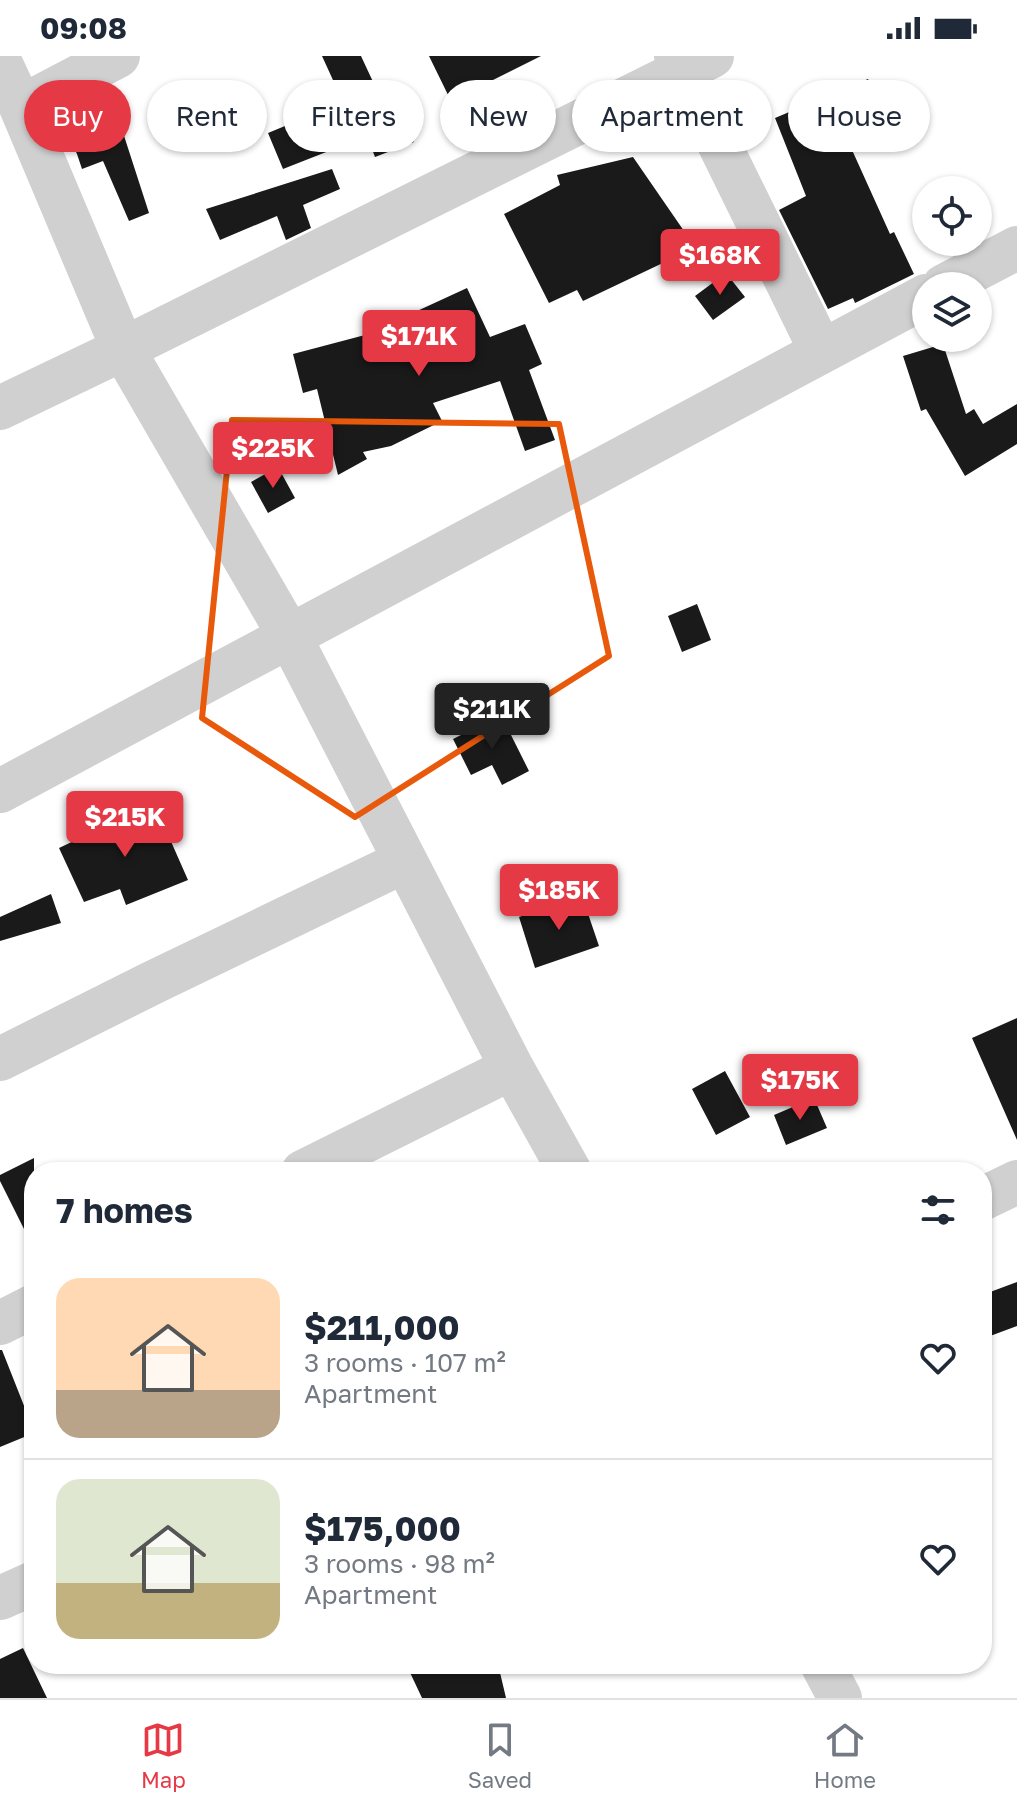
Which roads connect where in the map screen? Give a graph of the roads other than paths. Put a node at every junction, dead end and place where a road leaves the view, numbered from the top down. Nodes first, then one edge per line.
1 (118, 56) edge
2 (691, 61) edge
3 (0, 62) edge
4 (21, 107) junction
5 (1017, 248) edge
6 (971, 272) edge
7 (912, 303) edge
8 (123, 349) junction
9 (821, 351) junction
10 (0, 408) edge
11 (289, 635) junction
12 (0, 791) edge
13 (405, 861) junction
14 (0, 1059) edge
15 (512, 1068) junction
16 (323, 1162) edge
17 (564, 1162) edge
18 (1017, 1182) edge
19 (992, 1194) edge
20 (24, 1311) edge
21 (0, 1323) edge
22 (24, 1587) edge
23 (0, 1598) edge
24 (827, 1674) edge
25 (840, 1698) edge

1 - 4 street
2 - 8 street
2 - 9 street
3 - 4 street
4 - 8 street
5 - 6 street
7 - 9 street
8 - 10 street
8 - 11 street
9 - 11 street
11 - 12 street
11 - 13 street
13 - 14 street
13 - 15 street
15 - 16 street
15 - 17 street
18 - 19 street
20 - 21 street
22 - 23 street
24 - 25 street

